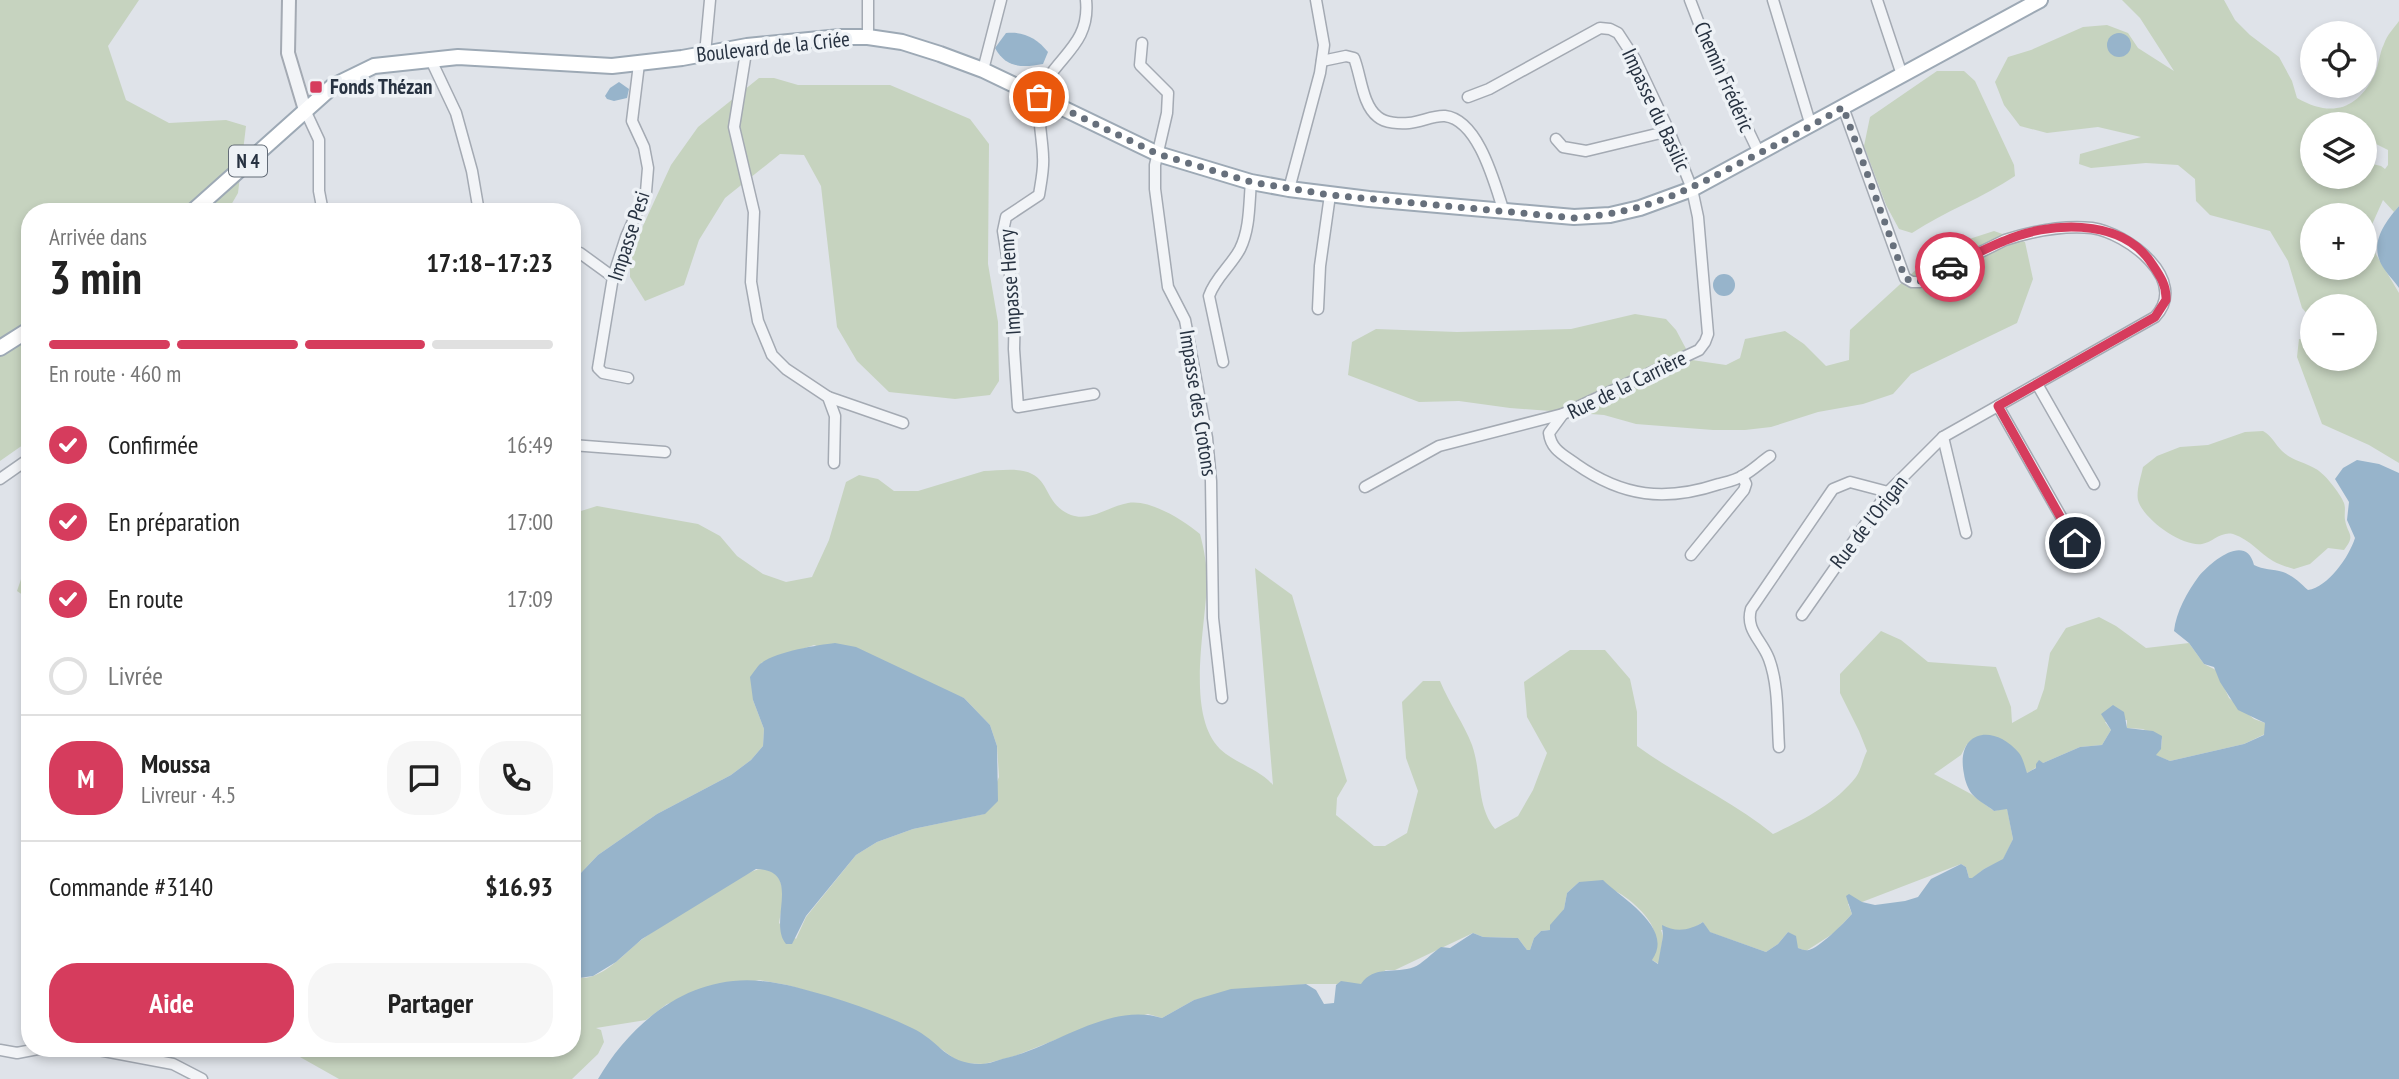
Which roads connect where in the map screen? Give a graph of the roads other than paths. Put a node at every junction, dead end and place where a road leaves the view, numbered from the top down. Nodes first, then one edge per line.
1 (289, 0) edge
2 (710, 0) edge
3 (868, 0) edge
4 (1001, 0) edge
5 (1086, 0) edge
6 (1316, 0) edge
7 (1690, 0) edge
8 (1773, 0) edge
9 (1877, 0) edge
10 (2040, 0) edge
11 (869, 37) junction
12 (1142, 43) dead end
13 (747, 46) junction
14 (705, 54) junction
15 (430, 58) junction
16 (1322, 61) junction
17 (639, 64) junction
18 (983, 70) junction
19 (1902, 75) junction
20 (1039, 97) junction
21 (1468, 97) dead end
22 (1843, 107) junction
23 (305, 110) junction
24 (1811, 126) junction
25 (1669, 131) junction
26 (1556, 139) dead end
27 (1759, 153) junction
28 (1158, 154) junction
29 (1251, 182) junction
30 (1289, 189) junction
31 (1692, 189) junction
32 (1330, 195) junction
33 (202, 203) edge
34 (322, 203) edge
35 (477, 203) edge
36 (1504, 212) junction
37 (581, 254) edge
38 (613, 277) junction
39 (1318, 309) dead end
40 (21, 335) edge
41 (0, 348) edge
42 (1223, 362) dead end
43 (628, 378) dead end
44 (2037, 384) junction
45 (1094, 394) dead end
46 (828, 397) junction
47 (1998, 406) junction
48 (1563, 414) junction
49 (903, 423) dead end
50 (1943, 437) junction
51 (581, 446) edge
52 (665, 452) dead end
53 (1770, 456) dead end
54 (834, 463) dead end
55 (21, 464) edge
56 (1742, 477) junction
57 (0, 479) edge
58 (2094, 484) dead end
59 (1365, 487) dead end
60 (1888, 492) junction
61 (1966, 533) dead end
62 (1691, 555) dead end
63 (2079, 566) dead end
64 (1802, 615) dead end
65 (1222, 698) dead end
66 (1779, 747) dead end
67 (0, 1050) edge
68 (21, 1053) edge
69 (136, 1057) edge
70 (202, 1079) edge

1 - 23 street
2 - 14 street
3 - 11 street
4 - 18 street
5 - 20 street
6 - 16 street
7 - 27 street, Chemin Frédéric
8 - 24 street
9 - 19 street
10 - 19 main road, Boulevard de la Criée / N 4
11 - 13 main road, Boulevard de la Criée / N 4
11 - 18 main road, Boulevard de la Criée / N 4
12 - 28 street, Impasse des Crotons
13 - 14 main road, Boulevard de la Criée / N 4
13 - 46 street
14 - 17 main road, Boulevard de la Criée / N 4
15 - 17 main road, Boulevard de la Criée / N 4
15 - 23 main road, Boulevard de la Criée / N 4
15 - 35 street
16 - 30 street
16 - 36 street
17 - 38 street, Impasse Pesi
18 - 20 main road, Boulevard de la Criée / N 4
19 - 22 main road, Boulevard de la Criée / N 4
20 - 28 main road, Boulevard de la Criée / N 4
20 - 45 street, Impasse Henry
21 - 25 street, Impasse du Basilic
22 - 24 main road, Boulevard de la Criée / N 4
22 - 44 street, Rue de l'Origan
23 - 33 main road, Boulevard de la Criée / N 4
23 - 34 street
24 - 27 main road, Boulevard de la Criée / N 4
25 - 26 street
25 - 31 street, Impasse du Basilic
27 - 31 main road, Boulevard de la Criée / N 4
28 - 29 main road, Boulevard de la Criée / N 4
28 - 65 street, Impasse des Crotons
29 - 30 main road, Boulevard de la Criée / N 4
29 - 42 street
30 - 32 main road, Boulevard de la Criée / N 4
31 - 36 main road, Boulevard de la Criée / N 4
31 - 48 street, Rue de la Carrière
32 - 36 main road, Boulevard de la Criée / N 4
32 - 39 street
37 - 38 street
38 - 43 street, Impasse Pesi
40 - 41 main road
44 - 47 street, Rue de l'Origan
44 - 58 street
46 - 49 street
46 - 54 street
47 - 50 street, Rue de l'Origan
47 - 63 street
48 - 56 street, Rue de la Carrière
48 - 59 street
50 - 60 street, Rue de l'Origan
50 - 61 street
51 - 52 street
53 - 56 street
55 - 57 street
56 - 62 street
60 - 64 street, Rue de l'Origan
60 - 66 street
67 - 68 street
69 - 70 street

